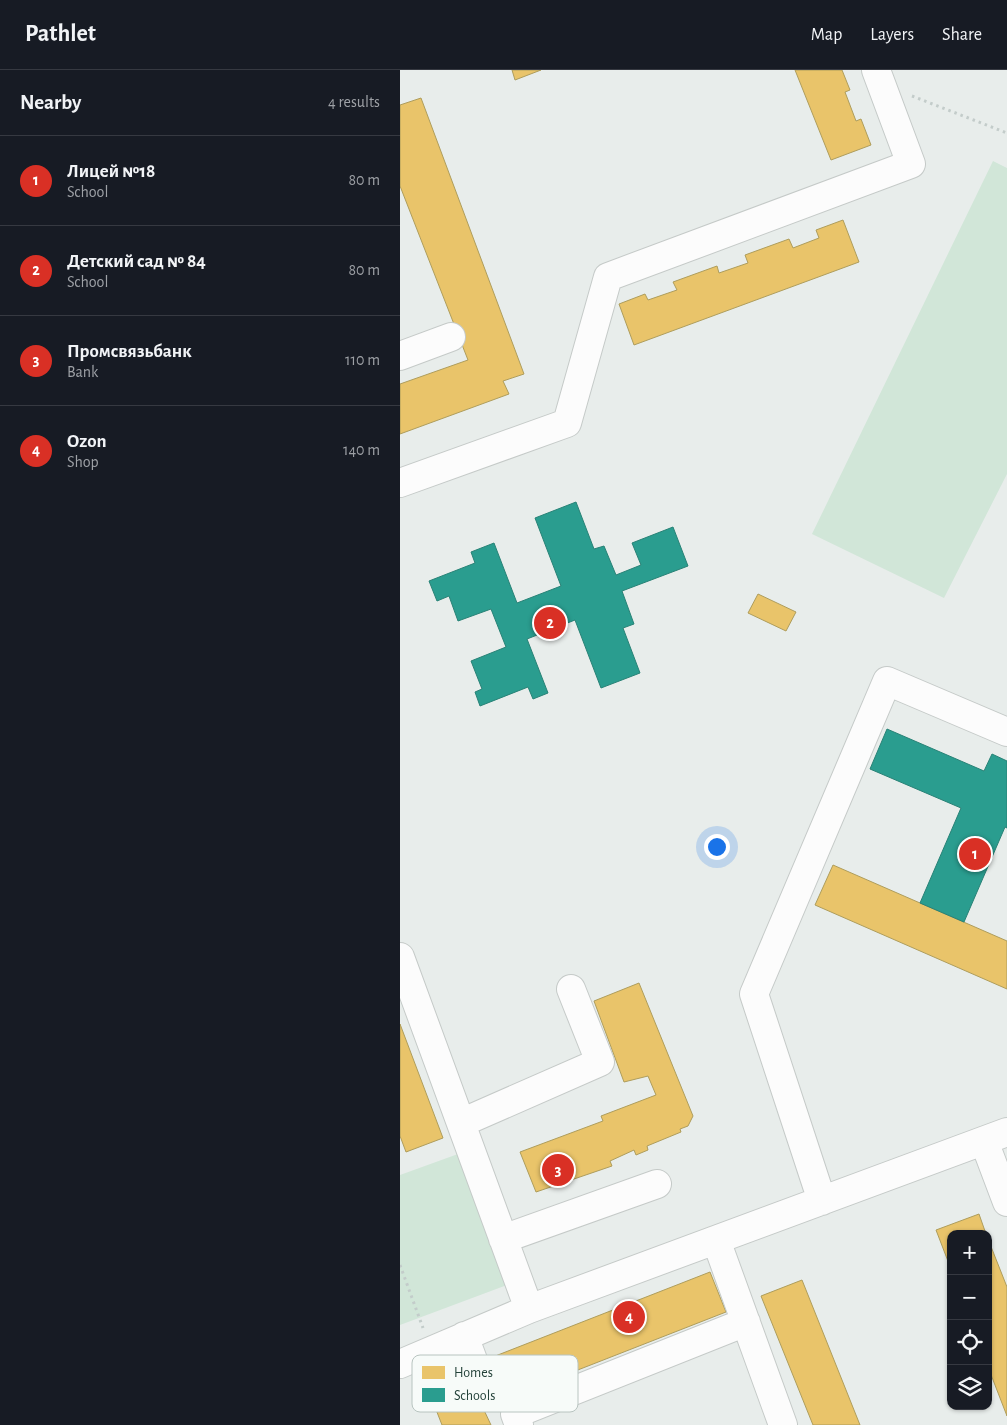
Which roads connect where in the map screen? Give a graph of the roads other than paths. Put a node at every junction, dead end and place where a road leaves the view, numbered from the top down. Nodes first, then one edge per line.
1 (879, 77) edge
2 (451, 337) dead end
3 (400, 356) edge
4 (400, 483) edge
5 (1007, 732) edge
6 (400, 957) edge
7 (571, 989) dead end
8 (461, 1123) junction
9 (996, 1137) edge
10 (658, 1184) dead end
11 (822, 1201) junction
12 (1007, 1202) edge
13 (503, 1239) junction
14 (716, 1240) junction
15 (529, 1309) junction
16 (746, 1322) junction
17 (464, 1336) junction
18 (421, 1355) edge
19 (474, 1355) edge
20 (412, 1359) edge
21 (400, 1364) edge
22 (578, 1382) edge
23 (783, 1425) edge

1 - 4 street
2 - 3 street
5 - 11 street
6 - 8 street
7 - 8 street
8 - 13 street
9 - 11 street
9 - 12 street
10 - 13 street
11 - 14 street
13 - 15 street
14 - 15 street
14 - 16 street
15 - 17 street
16 - 22 street
16 - 23 street
17 - 18 street
17 - 19 street
20 - 21 street

